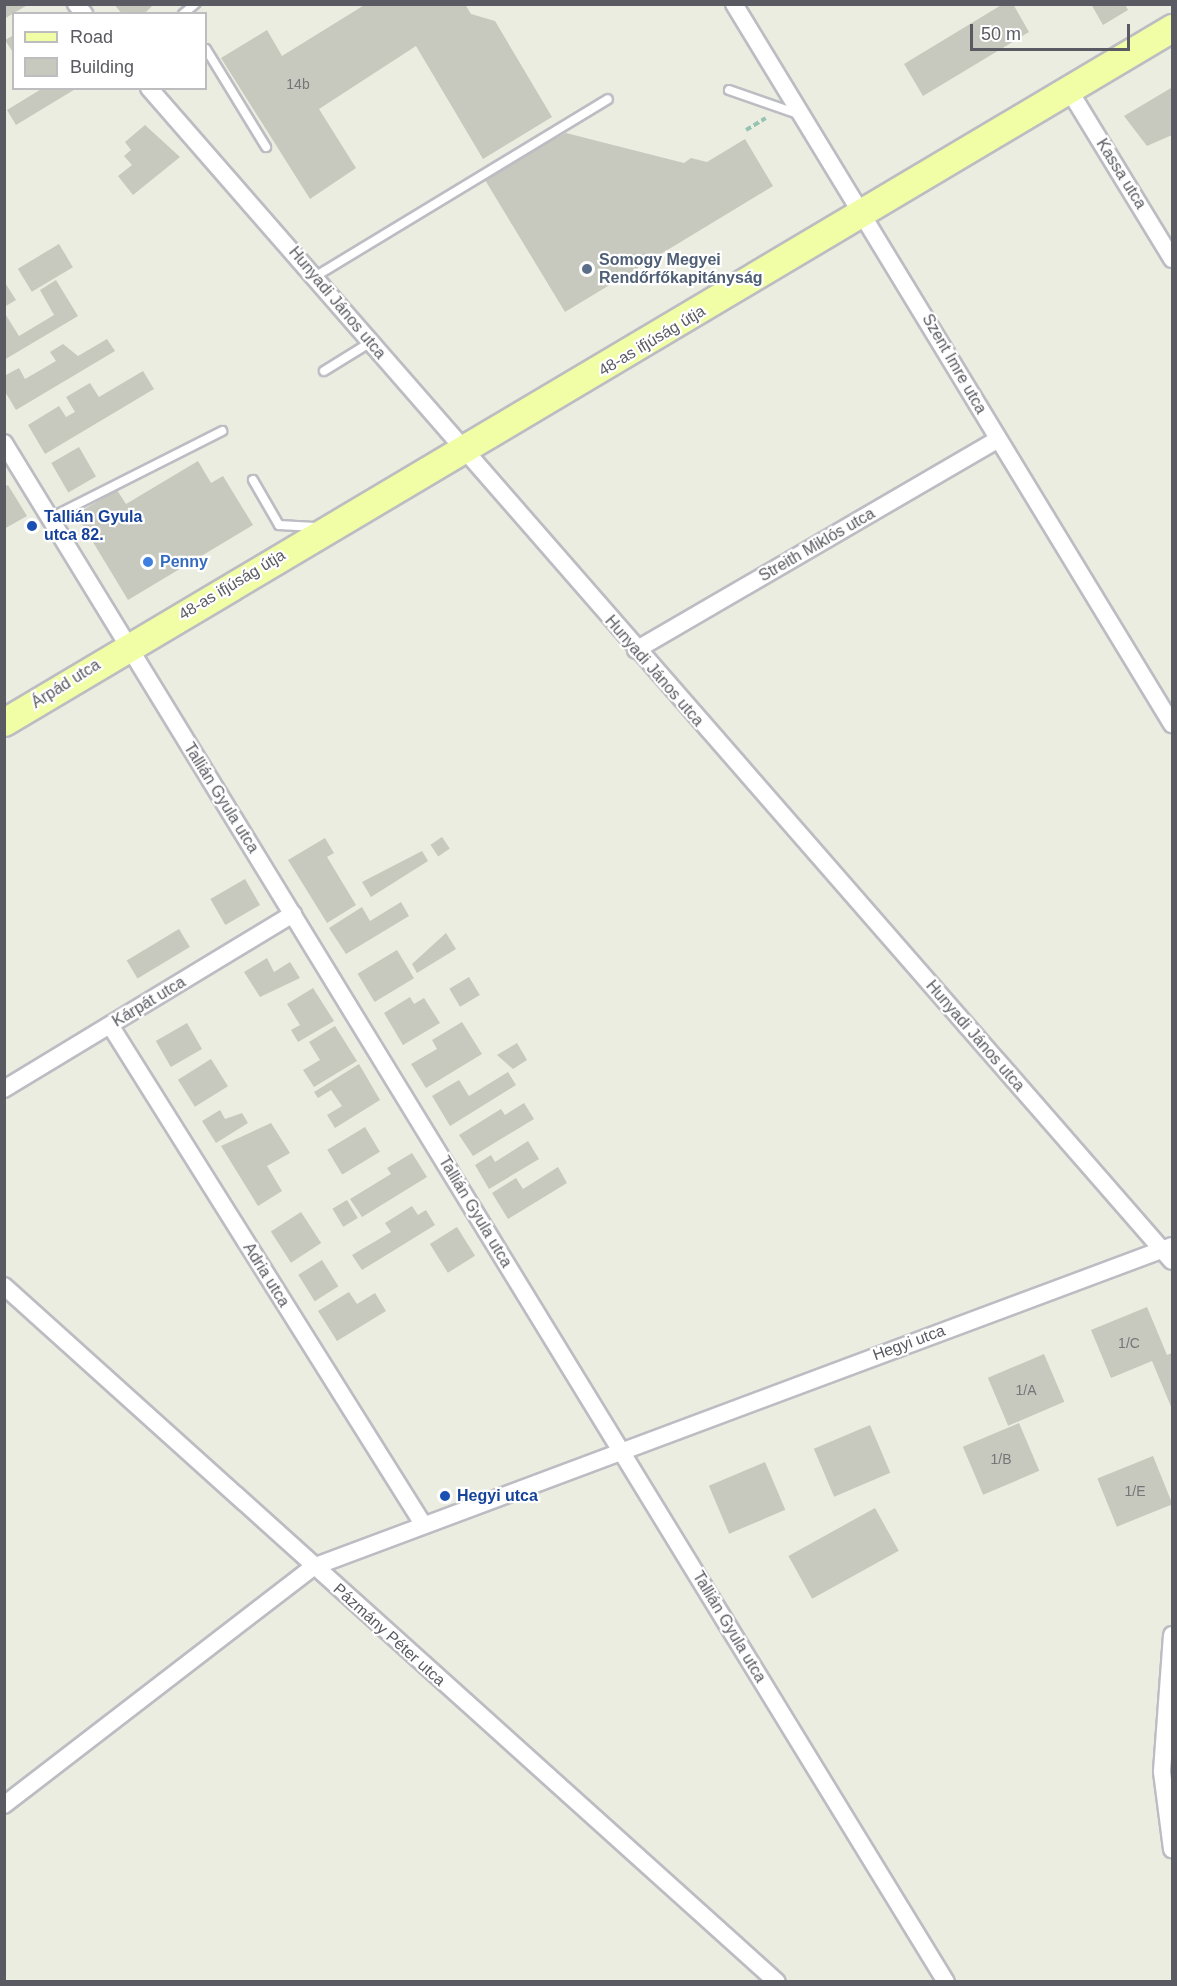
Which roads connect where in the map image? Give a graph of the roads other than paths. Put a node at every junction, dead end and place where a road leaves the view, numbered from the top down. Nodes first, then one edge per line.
1 (734, 4) edge
2 (1173, 28) edge
3 (207, 52) edge
4 (151, 90) edge
5 (729, 90) dead end
6 (1069, 90) junction
7 (608, 99) dead end
8 (805, 116) junction
9 (266, 147) dead end
10 (866, 213) junction
11 (1173, 259) edge
12 (316, 276) junction
13 (371, 342) junction
14 (324, 371) dead end
15 (222, 431) dead end
16 (998, 439) junction
17 (4, 443) edge
18 (463, 451) junction
19 (253, 480) dead end
20 (50, 518) junction
21 (336, 524) junction
22 (127, 647) junction
23 (636, 650) junction
24 (4, 722) edge
25 (1173, 724) edge
26 (293, 914) junction
27 (110, 1025) junction
28 (4, 1089) edge
29 (1169, 1253) edge
30 (4, 1286) edge
31 (620, 1449) junction
32 (423, 1524) junction
33 (313, 1567) junction
34 (1173, 1635) edge
35 (4, 1805) edge
36 (1173, 1849) edge
37 (777, 1982) edge
38 (946, 1982) edge

1 - 8 street, Szent Imre utca
2 - 6 main road, 48-as ifjúság útja
3 - 9 lane
4 - 12 street, Hunyadi János utca
5 - 8 lane
6 - 10 main road, 48-as ifjúság útja
6 - 11 street, Kassa utca
7 - 12 lane
8 - 10 street, Szent Imre utca
10 - 16 street, Szent Imre utca
10 - 18 main road, 48-as ifjúság útja
12 - 13 street, Hunyadi János utca
13 - 14 lane
13 - 18 street, Hunyadi János utca
15 - 20 lane
16 - 23 street, Streith Miklós utca
16 - 25 street, Szent Imre utca
17 - 20 street, Tallián Gyula utca
18 - 21 main road, 48-as ifjúság útja
18 - 23 street, Hunyadi János utca
19 - 21 lane
20 - 22 street, Tallián Gyula utca
21 - 22 main road, 48-as ifjúság útja
22 - 24 main road, Árpád utca
22 - 26 street, Tallián Gyula utca
23 - 29 street, Hunyadi János utca
26 - 27 street, Kárpát utca
26 - 31 street, Tallián Gyula utca
27 - 28 street, Kárpát utca
27 - 32 street, Adria utca
29 - 31 street, Hegyi utca
30 - 33 street, Pázmány Péter utca
31 - 32 street, Hegyi utca
31 - 38 street, Tallián Gyula utca
32 - 33 street, Hegyi utca
33 - 35 street, Hegyi utca
33 - 37 street, Pázmány Péter utca
34 - 36 street

